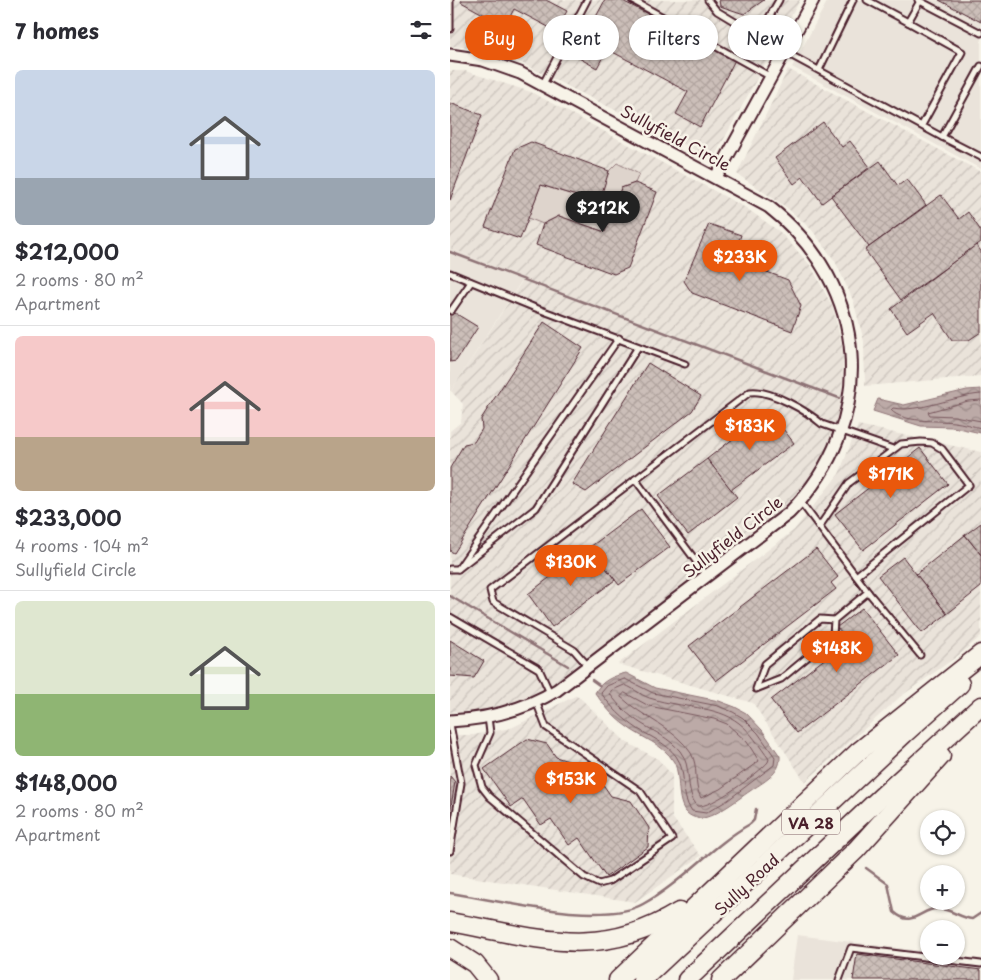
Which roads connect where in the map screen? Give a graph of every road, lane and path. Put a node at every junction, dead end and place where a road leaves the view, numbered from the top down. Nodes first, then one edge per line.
1 (450, 0) edge
2 (632, 0) edge
3 (708, 0) edge
4 (778, 0) edge
5 (813, 0) edge
6 (854, 0) edge
7 (867, 0) edge
8 (919, 0) edge
9 (585, 1) edge
10 (770, 15) edge
11 (728, 17) edge
12 (802, 20) edge
13 (908, 22) junction
14 (450, 29) edge
15 (981, 33) edge
16 (450, 55) edge
17 (781, 60) edge
18 (800, 60) edge
19 (981, 66) edge
20 (819, 70) junction
21 (771, 77) junction
22 (543, 85) junction
23 (922, 126) junction
24 (942, 136) junction
25 (981, 157) edge
26 (716, 177) junction
27 (450, 273) edge
28 (471, 282) junction
29 (451, 310) dead end
30 (619, 338) junction
31 (638, 347) junction
32 (685, 364) dead end
33 (841, 432) junction
34 (893, 449) junction
35 (635, 479) junction
36 (800, 501) junction
37 (819, 527) junction
38 (450, 569) edge
39 (458, 569) junction
40 (707, 576) junction
41 (856, 576) junction
42 (868, 592) junction
43 (450, 617) edge
44 (834, 620) junction
45 (981, 654) edge
46 (920, 655) dead end
47 (981, 665) edge
48 (588, 666) junction
49 (550, 694) junction
50 (536, 701) junction
51 (981, 706) edge
52 (981, 712) edge
53 (488, 717) junction
54 (450, 722) edge
55 (450, 850) edge
56 (739, 867) junction
57 (450, 922) edge
58 (761, 942) junction
59 (450, 948) edge
60 (981, 964) edge
61 (488, 980) edge
62 (618, 980) edge
63 (642, 980) edge
64 (687, 980) edge
65 (721, 980) edge
66 (732, 980) edge
67 (839, 980) edge

1 - 14 lane
2 - 21 lane
3 - 11 lane
4 - 10 lane
5 - 12 street
6 - 20 lane
7 - 13 lane
8 - 13 lane
8 - 15 lane
9 - 22 lane
13 - 23 lane
16 - 22 street, Sullyfield Circle
17 - 21 street
18 - 20 lane
19 - 24 lane
20 - 23 lane
21 - 26 street
22 - 26 street, Sullyfield Circle
23 - 24 lane
24 - 25 lane
26 - 33 street, Sullyfield Circle
27 - 28 lane
28 - 29 lane
28 - 30 lane
30 - 31 lane
30 - 39 lane
31 - 32 lane
31 - 39 lane
33 - 34 lane
33 - 35 lane
33 - 36 street, Sullyfield Circle
34 - 37 lane
34 - 41 lane
35 - 40 lane
35 - 48 lane
36 - 37 lane
36 - 40 street, Sullyfield Circle
37 - 41 lane
38 - 39 lane
40 - 48 street, Sullyfield Circle
41 - 42 lane
42 - 44 lane
42 - 46 lane
43 - 49 lane
44 - 44 lane
45 - 56 highway
47 - 63 highway, Sully Road / VA 28
48 - 49 street, Sullyfield Circle
49 - 50 street, Sullyfield Circle
50 - 53 street, Sullyfield Circle
50 - 53 lane
51 - 64 highway, Sully Road / VA 28
52 - 58 highway
53 - 54 street, Sullyfield Circle
54 - 55 lane
56 - 57 highway
56 - 62 highway
58 - 65 highway
58 - 66 highway
59 - 61 highway
60 - 67 lane

